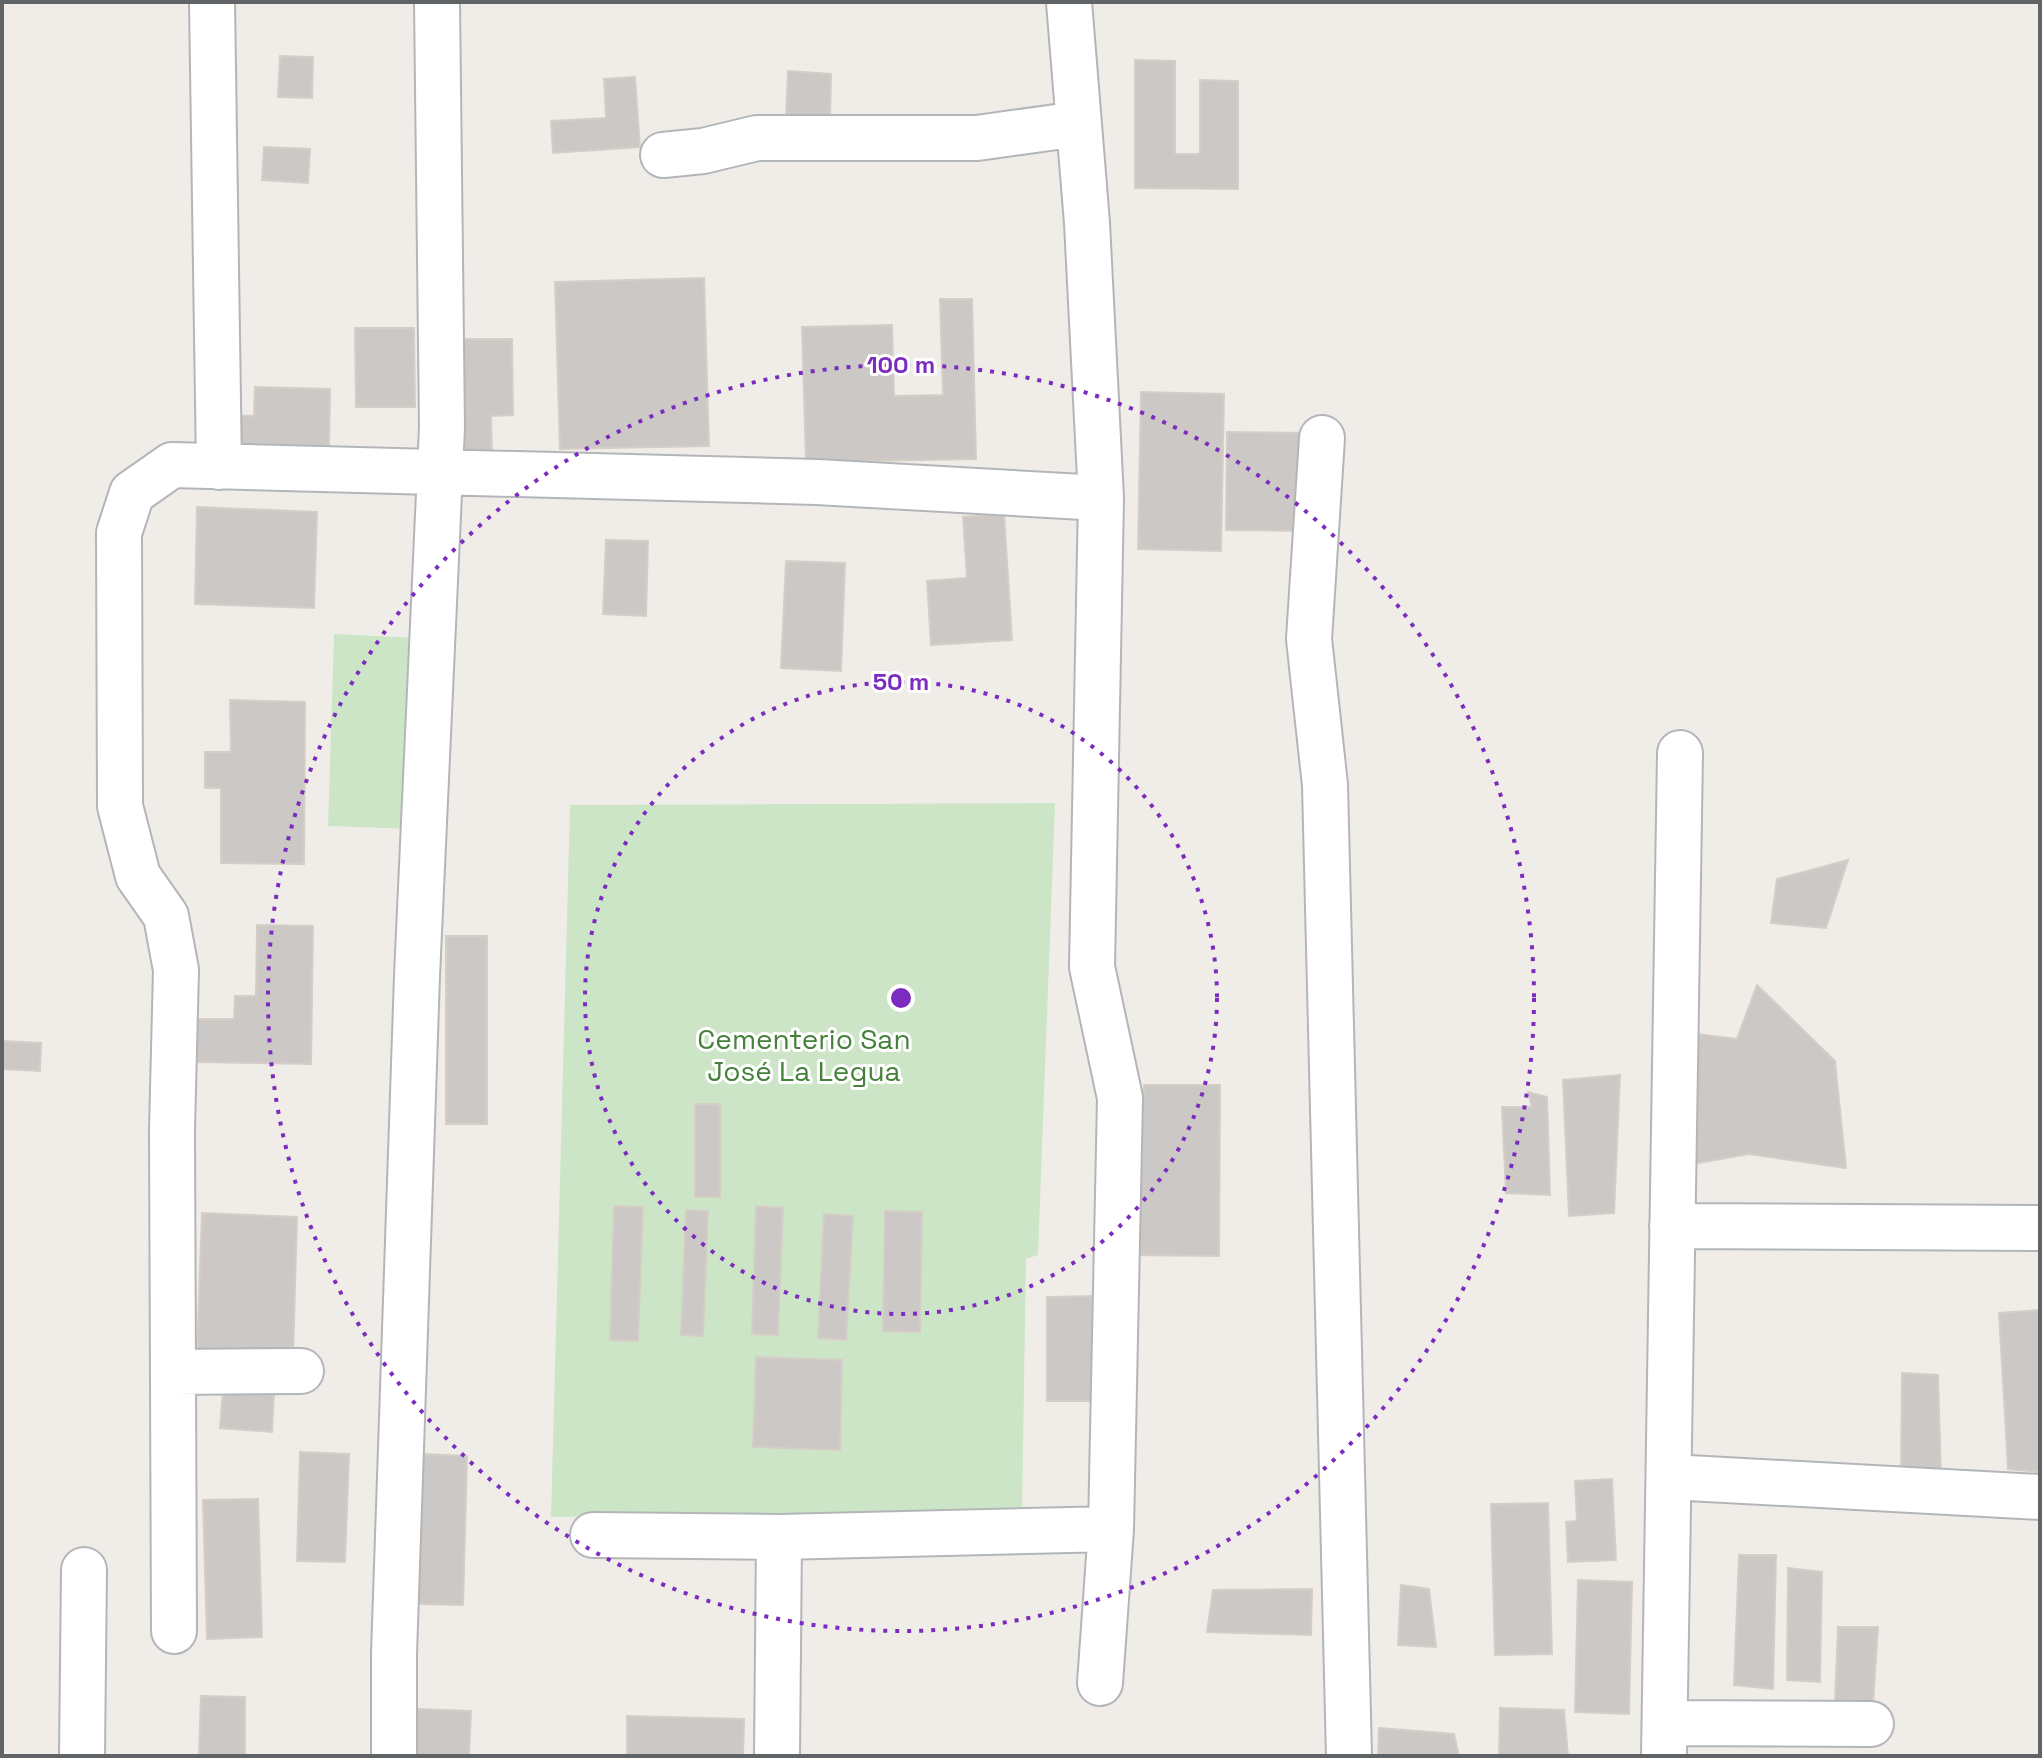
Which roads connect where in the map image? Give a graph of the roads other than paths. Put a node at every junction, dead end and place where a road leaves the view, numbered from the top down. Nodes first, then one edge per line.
1 (212, 2) edge
2 (437, 2) edge
3 (1069, 2) edge
4 (1078, 124) junction
5 (663, 155) dead end
6 (1322, 438) dead end
7 (219, 467) junction
8 (441, 473) junction
9 (1101, 498) junction
10 (1680, 753) dead end
11 (1672, 1226) junction
12 (2040, 1228) edge
13 (301, 1371) dead end
14 (173, 1372) junction
15 (1670, 1477) junction
16 (2040, 1497) edge
17 (1111, 1529) junction
18 (593, 1535) dead end
19 (779, 1537) junction
20 (84, 1570) dead end
21 (174, 1631) dead end
22 (1100, 1683) dead end
23 (1871, 1724) dead end
24 (1664, 1740) edge
25 (82, 1756) edge
26 (394, 1756) edge
27 (777, 1756) edge
28 (1349, 1756) edge

1 - 7 street
2 - 8 street
3 - 4 street
4 - 5 street
4 - 9 street
6 - 28 street
7 - 8 street
7 - 14 street
8 - 9 street
8 - 26 street
9 - 17 street
10 - 11 street
11 - 12 street
11 - 15 street
13 - 14 street
14 - 21 street
15 - 16 street
15 - 24 street
17 - 19 street
17 - 22 street
18 - 19 street
19 - 27 street
20 - 25 street
23 - 24 street

